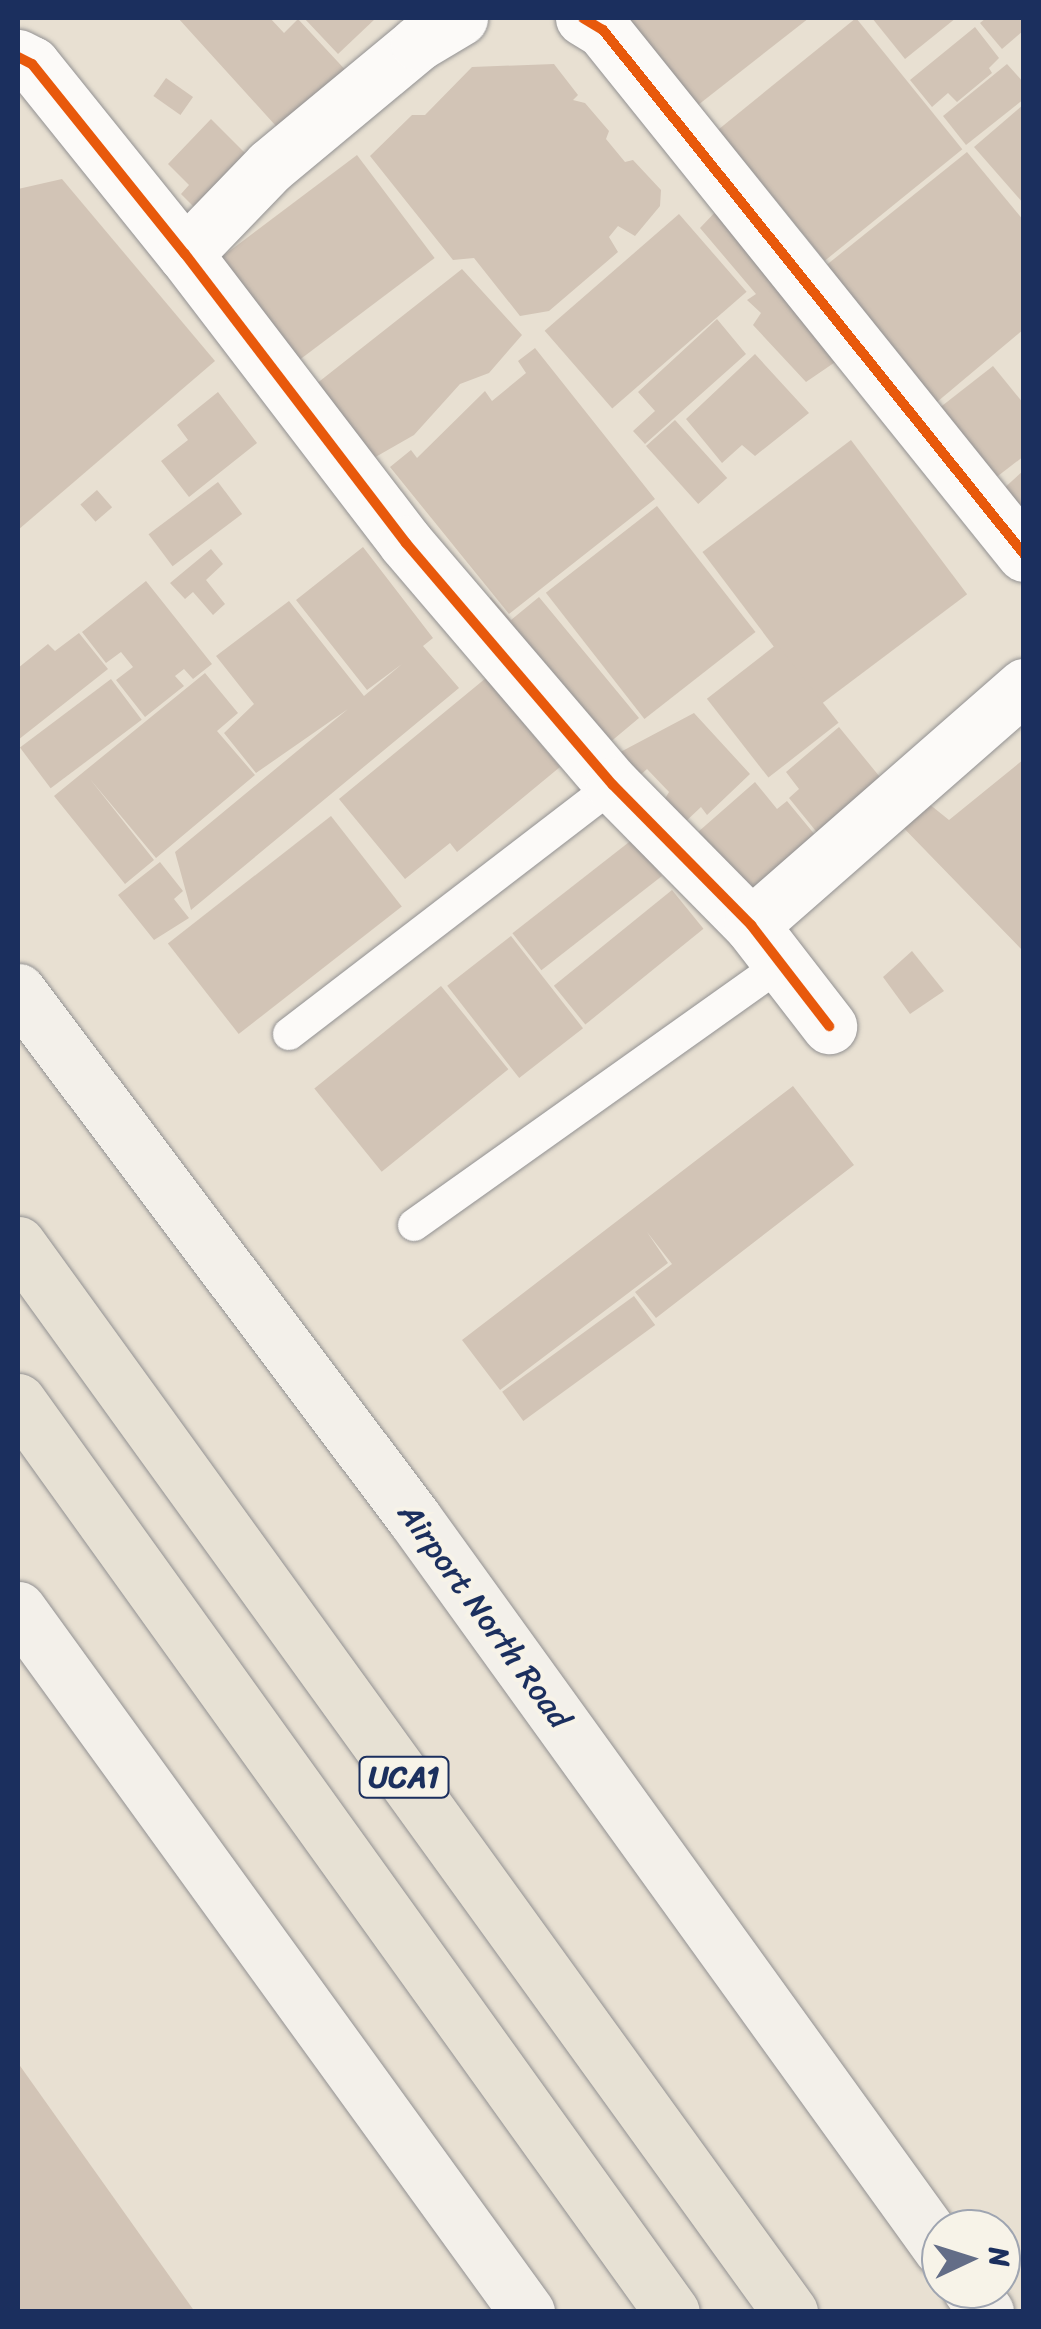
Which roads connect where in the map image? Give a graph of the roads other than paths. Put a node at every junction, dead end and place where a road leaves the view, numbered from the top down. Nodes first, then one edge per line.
1 (460, 18) edge
2 (583, 18) edge
3 (22, 66) edge
4 (185, 254) junction
5 (1024, 554) edge
6 (1024, 686) edge
7 (613, 784) junction
8 (765, 945) junction
9 (18, 991) edge
10 (829, 1026) dead end
11 (290, 1034) dead end
12 (414, 1225) dead end
13 (18, 1244) edge
14 (18, 1400) edge
15 (18, 1610) edge
16 (921, 2221) edge
17 (527, 2312) edge
18 (672, 2312) edge
19 (790, 2312) edge

1 - 4 street
2 - 5 street
3 - 4 street
4 - 7 street
6 - 8 street
7 - 8 street
7 - 11 lane
8 - 10 street
8 - 12 lane
9 - 16 main road, Airport North Road
13 - 19 main road, UCA1
14 - 18 main road, UCA1
15 - 17 main road

